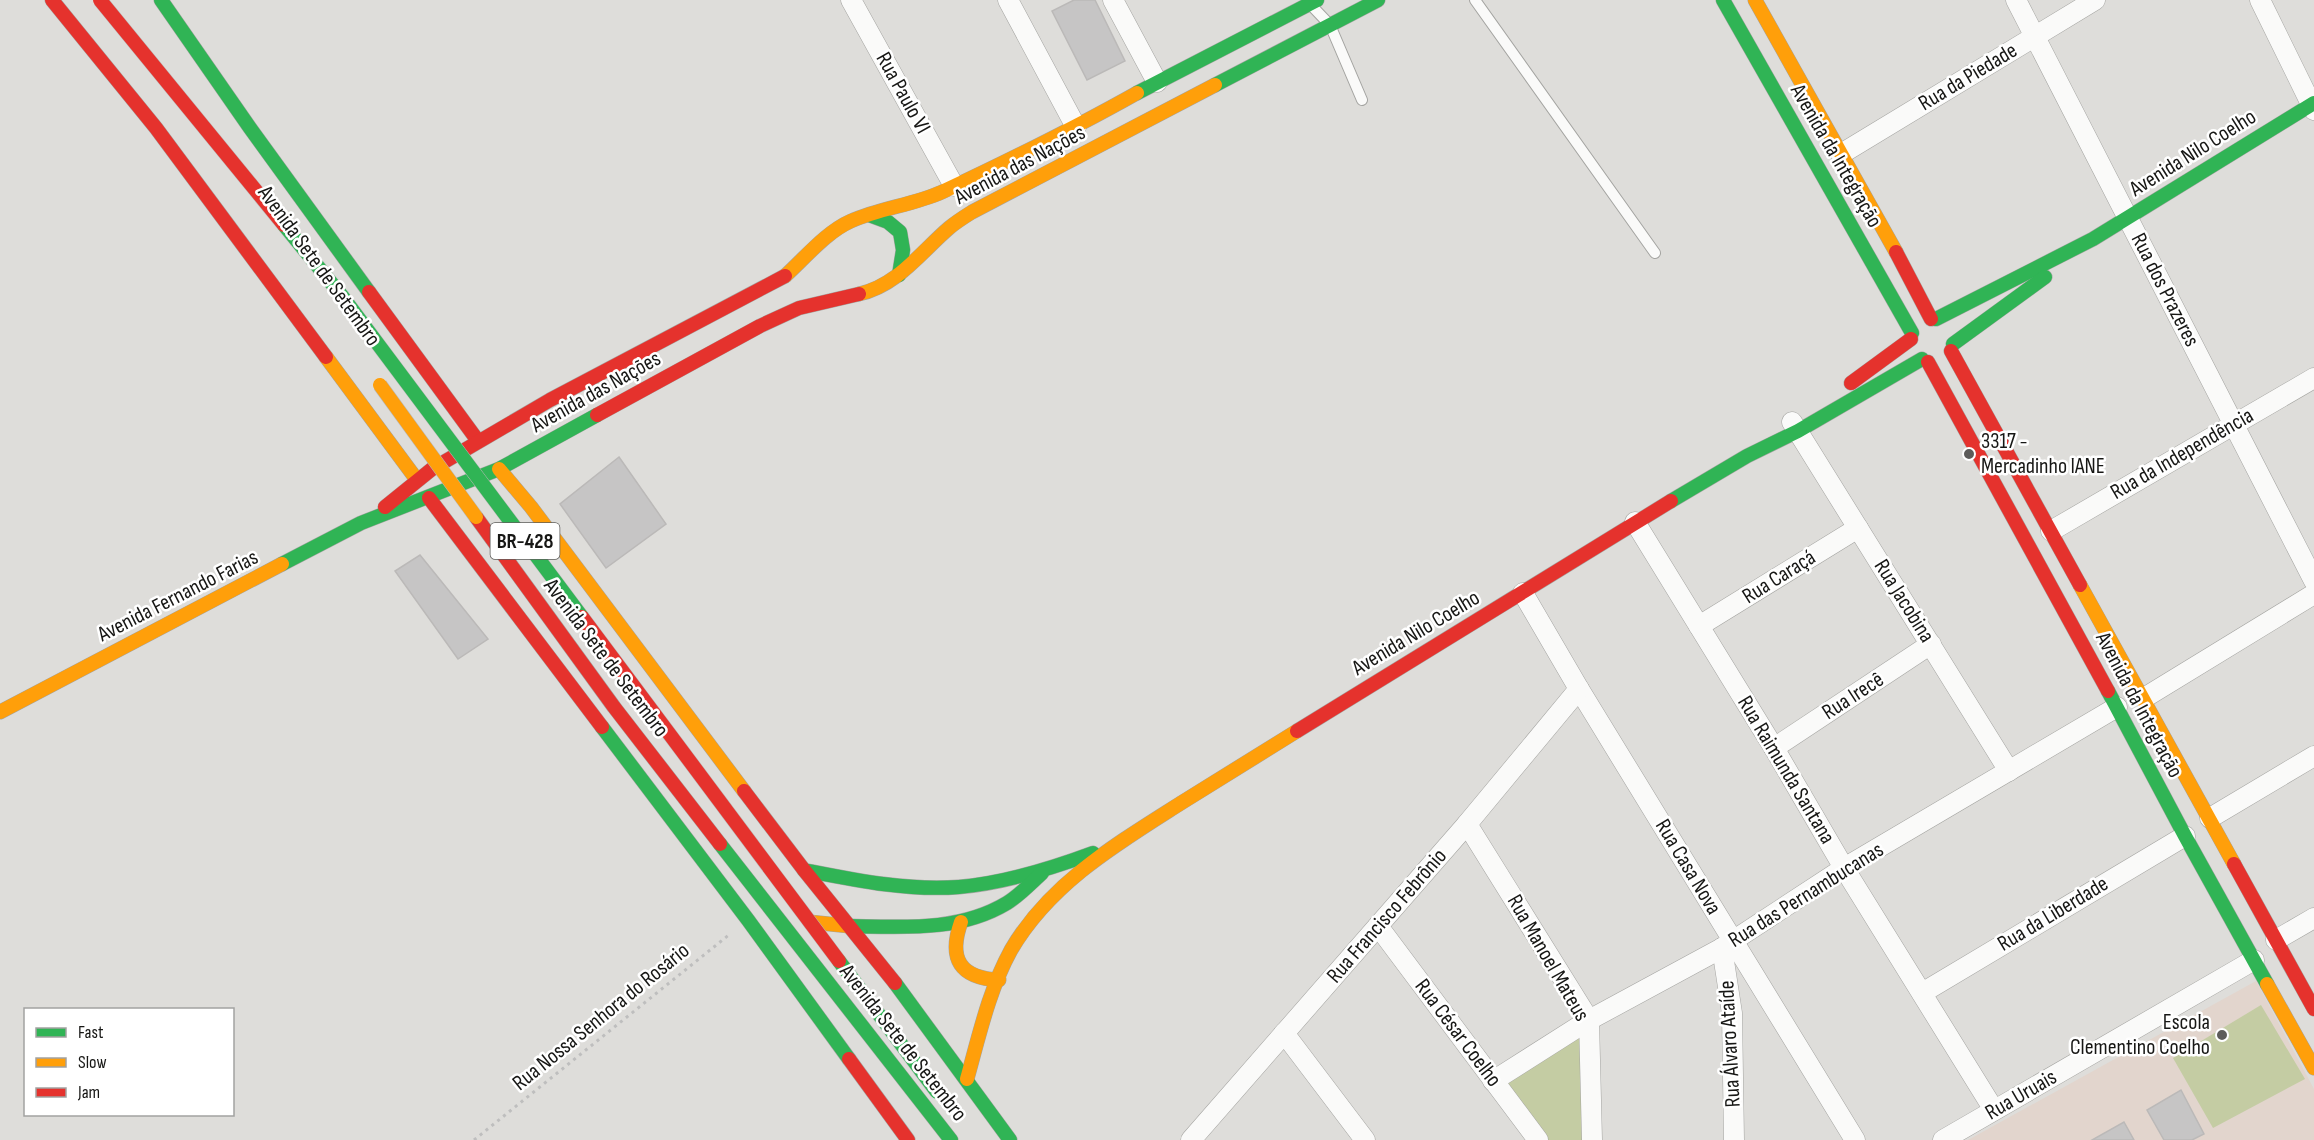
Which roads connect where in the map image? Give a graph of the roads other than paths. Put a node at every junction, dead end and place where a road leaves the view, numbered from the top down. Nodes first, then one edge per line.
1 (52, 0) edge
2 (100, 0) edge
3 (161, 0) edge
4 (851, 0) edge
5 (1008, 0) edge
6 (1113, 0) edge
7 (1378, 0) edge
8 (1475, 0) edge
9 (1723, 0) edge
10 (2016, 0) edge
11 (2095, 0) edge
12 (2260, 0) edge
13 (1758, 1) edge
14 (1313, 2) edge
15 (1330, 25) junction
16 (2035, 37) junction
17 (1157, 82) junction
18 (1362, 100) dead end
19 (2313, 105) edge
20 (1076, 127) junction
21 (1841, 154) junction
22 (215, 163) dead end
23 (954, 186) junction
24 (245, 199) dead end
25 (869, 215) junction
26 (2129, 218) junction
27 (2093, 239) junction
28 (1654, 253) dead end
29 (899, 275) junction
30 (1933, 319) junction
31 (1911, 336) junction
32 (1952, 347) junction
33 (1925, 361) junction
34 (369, 369) dead end
35 (2314, 378) edge
36 (2234, 424) junction
37 (1795, 427) junction
38 (478, 441) junction
39 (530, 452) junction
40 (499, 469) junction
41 (417, 480) junction
42 (429, 498) junction
43 (531, 507) junction
44 (375, 516) junction
45 (1635, 522) junction
46 (1858, 528) junction
47 (2051, 531) junction
48 (2314, 581) edge
49 (1523, 593) junction
50 (2314, 594) edge
51 (1699, 626) junction
52 (1931, 644) junction
53 (1579, 689) junction
54 (2144, 698) junction
55 (2117, 707) junction
56 (0, 712) edge
57 (1774, 748) junction
58 (2314, 756) edge
59 (2009, 771) junction
60 (2210, 818) junction
61 (1467, 824) junction
62 (2185, 836) junction
63 (1109, 848) junction
64 (1844, 868) junction
65 (804, 870) junction
66 (1045, 870) junction
67 (2314, 918) edge
68 (810, 922) junction
69 (961, 922) junction
70 (849, 926) junction
71 (1378, 926) junction
72 (2276, 940) junction
73 (1728, 944) junction
74 (2254, 960) junction
75 (999, 980) junction
76 (1922, 993) junction
77 (2314, 1009) edge
78 (1589, 1020) junction
79 (1284, 1033) junction
80 (2314, 1068) edge
81 (967, 1078) junction
82 (1493, 1081) junction
83 (941, 1097) dead end
84 (1994, 1110) junction
85 (899, 1135) edge
86 (951, 1140) edge
87 (1010, 1140) edge
88 (1191, 1140) edge
89 (1365, 1140) edge
90 (1538, 1140) edge
91 (1592, 1140) edge
92 (1734, 1140) edge
93 (1855, 1140) edge
94 (1943, 1140) edge

1 - 41 main road
2 - 68 main road, Avenida Sete de Setembro / BR-428, bridge
3 - 38 main road, Avenida Sete de Setembro
4 - 23 street, Rua Paulo VI
5 - 20 street
6 - 17 street
7 - 15 main road, Avenida das Nações
8 - 28 lane
9 - 31 main road, Avenida da Integração
10 - 16 street, Rua dos Prazeres
11 - 16 street, Rua da Piedade
12 - 19 street
13 - 21 main road, Avenida da Integração
14 - 15 lane
14 - 17 main road, Avenida das Nações
15 - 18 lane
15 - 29 main road, Avenida das Nações
16 - 21 street, Rua da Piedade
16 - 26 street, Rua dos Prazeres
17 - 20 main road, Avenida das Nações
19 - 26 main road, Avenida Nilo Coelho
20 - 23 main road, Avenida das Nações
21 - 30 main road, Avenida da Integração
22 - 24 main road, Avenida Sete de Setembro
23 - 25 main road, Avenida das Nações
25 - 29 main road
25 - 38 main road, Avenida das Nações
26 - 27 main road, Avenida Nilo Coelho
26 - 36 street, Rua dos Prazeres
27 - 30 main road
27 - 32 main road
29 - 39 main road, Avenida das Nações
30 - 31 main road
30 - 32 main road
31 - 33 main road
31 - 37 main road
32 - 33 main road
32 - 47 main road, Avenida da Integração
33 - 37 main road
33 - 55 main road, Avenida da Integração
34 - 86 main road, Avenida Sete de Setembro / BR-428, bridge
35 - 36 street, Rua da Independência
36 - 47 street, Rua da Independência
36 - 48 street, Rua dos Prazeres
37 - 45 main road, Avenida Nilo Coelho
37 - 46 street, Rua Jacobina
38 - 41 main road, Avenida das Nações
39 - 40 main road, Avenida das Nações
39 - 43 main road
40 - 42 main road, Avenida das Nações
40 - 43 main road, Avenida Sete de Setembro
41 - 44 main road, Avenida das Nações
42 - 44 main road, Avenida das Nações
42 - 85 main road, Avenida Sete de Setembro
43 - 65 main road, Avenida Sete de Setembro
44 - 56 main road, Avenida Fernando Farias
45 - 49 main road, Avenida Nilo Coelho
45 - 51 street, Rua Raimunda Santana
46 - 51 street, Rua Caraçá
46 - 52 street, Rua Jacobina
47 - 54 main road, Avenida da Integração
49 - 53 street, Rua Casa Nova
49 - 63 main road, Avenida Nilo Coelho
50 - 54 street
51 - 57 street, Rua Raimunda Santana
52 - 57 street, Rua Irecê
52 - 59 street, Rua Jacobina
53 - 61 street, Rua Francisco Febrônio
53 - 73 street, Rua Casa Nova
54 - 60 main road, Avenida da Integração
55 - 59 street, Rua das Pernambucanas
55 - 62 main road, Avenida da Integração
57 - 64 street, Rua Raimunda Santana
58 - 60 street
59 - 64 street, Rua das Pernambucanas
60 - 72 main road, Avenida da Integração
61 - 71 street, Rua Francisco Febrônio
61 - 78 street, Rua Manoel Mateus
62 - 74 main road, Avenida da Integração
62 - 76 street, Rua da Liberdade
63 - 66 main road
63 - 75 main road
64 - 73 street, Rua das Pernambucanas
64 - 76 street, Rua Raimunda Santana
65 - 66 main road
65 - 70 main road, Avenida Sete de Setembro
66 - 69 main road
67 - 72 street
68 - 70 main road
68 - 83 main road, Avenida Sete de Setembro / BR-428, bridge
69 - 70 main road
69 - 75 main road
70 - 81 main road, Avenida Sete de Setembro
71 - 79 street, Rua Francisco Febrônio
71 - 82 street, Rua César Coelho
72 - 77 main road, Avenida da Integração
73 - 78 street, Rua das Pernambucanas
73 - 92 street, Rua Álvaro Ataíde
73 - 93 street, Rua Casa Nova
74 - 80 main road, Avenida da Integração
74 - 84 street, Rua Uruais
75 - 81 main road
76 - 84 street, Rua Raimunda Santana
78 - 82 street, Rua das Pernambucanas
78 - 91 street, Rua Manoel Mateus
79 - 88 street, Rua Francisco Febrônio
79 - 89 street
81 - 87 main road, Avenida Sete de Setembro
82 - 90 street, Rua César Coelho
84 - 94 street, Rua Uruais

